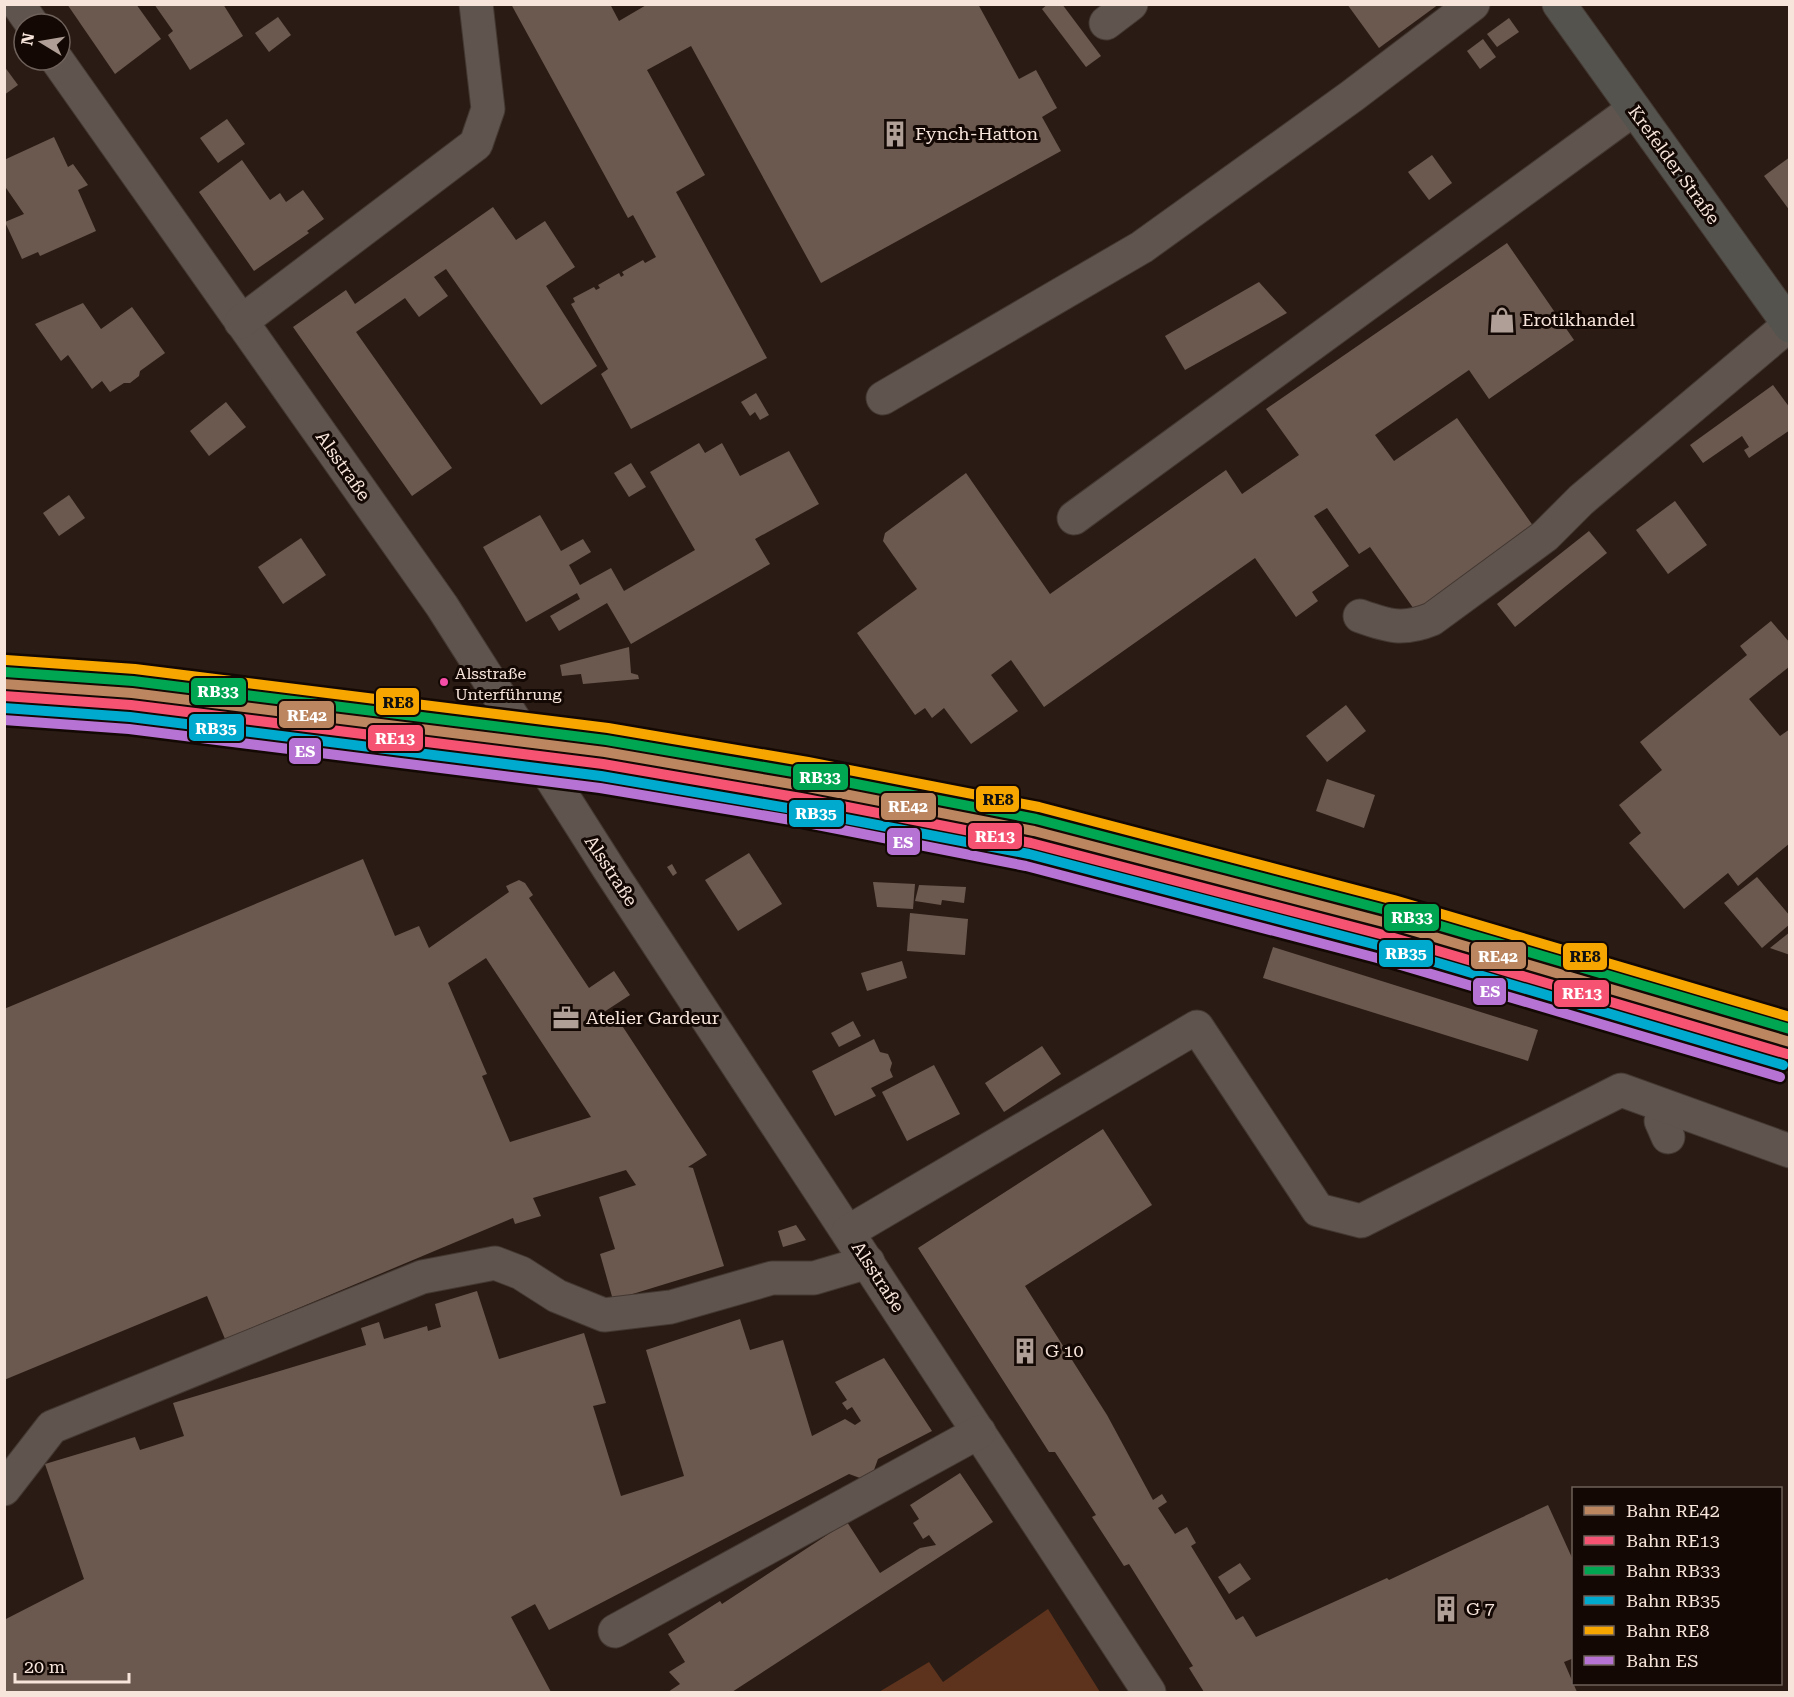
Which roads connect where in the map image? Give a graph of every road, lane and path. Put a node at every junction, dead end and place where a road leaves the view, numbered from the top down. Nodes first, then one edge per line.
1 (476, 4) edge
2 (1473, 4) edge
3 (1559, 4) edge
4 (65, 72) edge
5 (1634, 110) junction
6 (241, 322) junction
7 (1789, 325) edge
8 (883, 398) dead end
9 (1074, 518) dead end
10 (1360, 616) dead end
11 (1790, 1151) edge
12 (849, 1232) junction
13 (868, 1262) junction
14 (979, 1432) junction
15 (4, 1489) edge
16 (615, 1631) dead end
17 (1149, 1692) edge

1 - 6 street
2 - 8 street
3 - 5 main road, Krefelder Straße
4 - 6 street, Alsstraße
5 - 7 main road, Krefelder Straße
5 - 9 street
6 - 12 street, Alsstraße
7 - 10 street
11 - 12 street
12 - 13 street, Alsstraße
13 - 14 street, Alsstraße
13 - 15 street
14 - 16 street
14 - 17 street, Alsstraße

